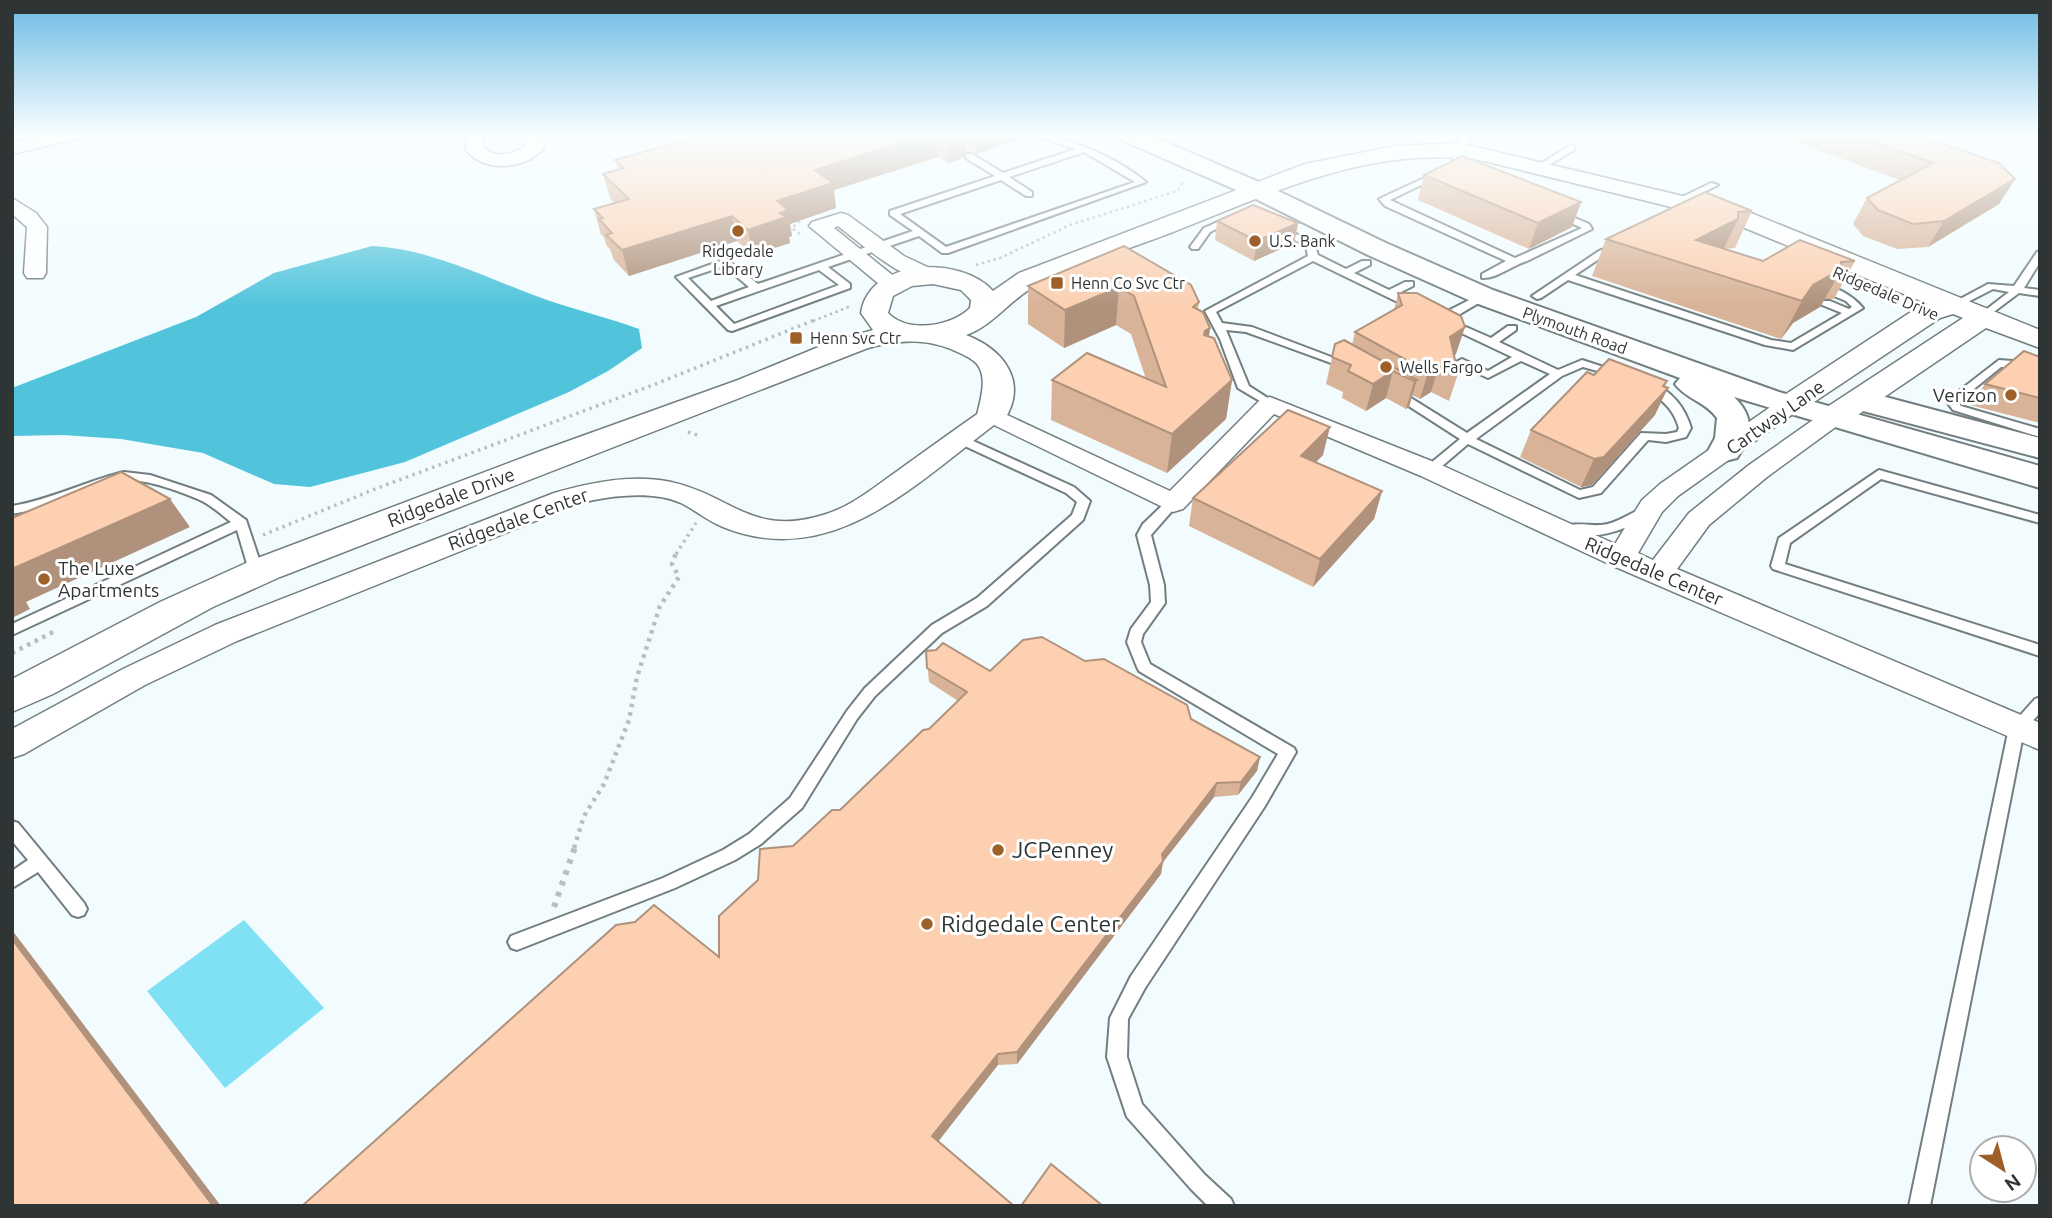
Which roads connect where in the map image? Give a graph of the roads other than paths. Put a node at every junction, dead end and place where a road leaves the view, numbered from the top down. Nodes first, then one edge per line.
1 (957, 192) edge
2 (1026, 192) edge
3 (1114, 192) edge
4 (1191, 192) edge
5 (1233, 192) edge
6 (1284, 192) edge
7 (1395, 192) edge
8 (1630, 192) edge
9 (1706, 192) edge
10 (1029, 194) dead end
11 (12, 205) edge
12 (1689, 209) junction
13 (1550, 210) edge
14 (1242, 221) edge
15 (1110, 222) dead end
16 (1267, 223) edge
17 (1224, 231) edge
18 (920, 232) junction
19 (1203, 236) junction
20 (1628, 243) edge
21 (877, 247) junction
22 (1195, 247) dead end
23 (1041, 248) dead end
24 (855, 254) junction
25 (2040, 254) edge
26 (1313, 257) junction
27 (1514, 261) junction
28 (1366, 263) dead end
29 (821, 266) junction
30 (34, 273) dead end
31 (962, 273) junction
32 (1346, 273) junction
33 (928, 276) junction
34 (1567, 276) junction
35 (1409, 284) dead end
36 (1814, 284) edge
37 (1485, 286) junction
38 (756, 288) junction
39 (2017, 290) junction
40 (2040, 293) edge
41 (1389, 294) junction
42 (1537, 296) junction
43 (873, 298) junction
44 (1826, 303) edge
45 (709, 304) junction
46 (1850, 313) junction
47 (981, 314) junction
48 (1432, 315) junction
49 (1958, 315) junction
50 (1218, 326) junction
51 (1512, 328) dead end
52 (904, 332) junction
53 (936, 334) junction
54 (2040, 340) edge
55 (1491, 343) junction
56 (982, 351) junction
57 (2040, 354) edge
58 (1520, 356) junction
59 (1462, 362) dead end
60 (1354, 370) edge
61 (2040, 370) edge
62 (1559, 374) junction
63 (1378, 383) edge
64 (1801, 397) junction
65 (1861, 400) junction
66 (1270, 404) junction
67 (992, 415) junction
68 (1832, 418) junction
69 (2040, 433) edge
70 (958, 438) junction
71 (1467, 439) junction
72 (2040, 448) edge
73 (1726, 451) junction
74 (1430, 470) junction
75 (2040, 477) edge
76 (1173, 503) junction
77 (1651, 506) junction
78 (12, 510) edge
79 (2040, 519) edge
80 (1553, 528) junction
81 (248, 548) junction
82 (1621, 558) junction
83 (1658, 574) junction
84 (12, 630) edge
85 (2040, 651) edge
86 (12, 670) edge
87 (12, 697) edge
88 (2040, 703) edge
89 (2029, 733) edge
90 (12, 745) edge
91 (12, 828) edge
92 (40, 862) junction
93 (12, 880) edge
94 (78, 909) dead end
95 (517, 942) dead end
96 (1224, 1206) edge
97 (1919, 1206) edge

1 - 18 lane
2 - 10 lane
3 - 18 lane
4 - 15 street, Ridgedale Drive
5 - 47 street, Ridgedale Drive
6 - 37 main road, Plymouth Road
7 - 27 lane
8 - 12 street, Ridgedale Drive
9 - 12 lane
11 - 30 street
12 - 49 street, Ridgedale Drive
13 - 27 lane
14 - 19 lane
16 - 26 lane
17 - 19 lane
18 - 21 lane
19 - 22 lane
20 - 34 lane
21 - 24 lane
21 - 24 street
21 - 33 street
23 - 31 street
24 - 29 lane
24 - 43 street
25 - 39 lane
26 - 32 lane
26 - 50 lane
27 - 37 lane
28 - 32 lane
29 - 38 lane
29 - 45 lane
31 - 33 street, Ridgedale Drive
31 - 47 street
32 - 41 lane
33 - 43 street, Ridgedale Drive
34 - 42 lane
34 - 46 lane
35 - 41 lane
36 - 46 lane
37 - 42 main road, Plymouth Road
37 - 48 lane
37 - 64 main road, Plymouth Road
37 - 73 main road
38 - 45 lane
38 - 45 lane
39 - 40 lane
39 - 49 lane
39 - 49 lane
41 - 48 lane
42 - 64 main road, Plymouth Road
43 - 52 street
43 - 81 street, Ridgedale Drive
44 - 46 lane
47 - 53 street, Ridgedale Drive
47 - 56 street
48 - 55 lane
49 - 54 street, Ridgedale Drive
49 - 57 street, Ridgedale Drive
49 - 64 street, Cartway Lane
49 - 65 street, Cartway Lane
50 - 60 lane
50 - 66 lane
51 - 55 lane
52 - 53 street, Ridgedale Drive
52 - 81 street, Ridgedale Drive
53 - 56 street
55 - 58 lane
56 - 67 street
58 - 59 lane
58 - 62 lane
61 - 69 lane
62 - 71 lane
62 - 71 lane
63 - 71 lane
64 - 65 main road, Plymouth Road
64 - 68 main road, Plymouth Road
64 - 73 street, Cartway Lane
65 - 68 street, Cartway Lane
65 - 72 main road, Plymouth Road
66 - 74 street, Ridgedale Center
66 - 76 street
67 - 70 street, Ridgedale Center
67 - 76 street
68 - 75 main road, Plymouth Road
68 - 83 street, Cartway Lane
70 - 90 street, Ridgedale Center
70 - 95 lane
71 - 74 lane
73 - 77 street, Cartway Lane
74 - 80 street, Ridgedale Center
76 - 96 lane
77 - 80 lane
77 - 82 street, Cartway Lane
78 - 81 lane
79 - 85 lane
80 - 82 street, Ridgedale Center
81 - 84 lane
81 - 86 street, Ridgedale Drive
81 - 87 street, Ridgedale Drive
82 - 83 street, Ridgedale Center
83 - 89 street, Ridgedale Center
88 - 89 lane
89 - 97 lane
91 - 92 lane
92 - 93 lane
92 - 94 lane

